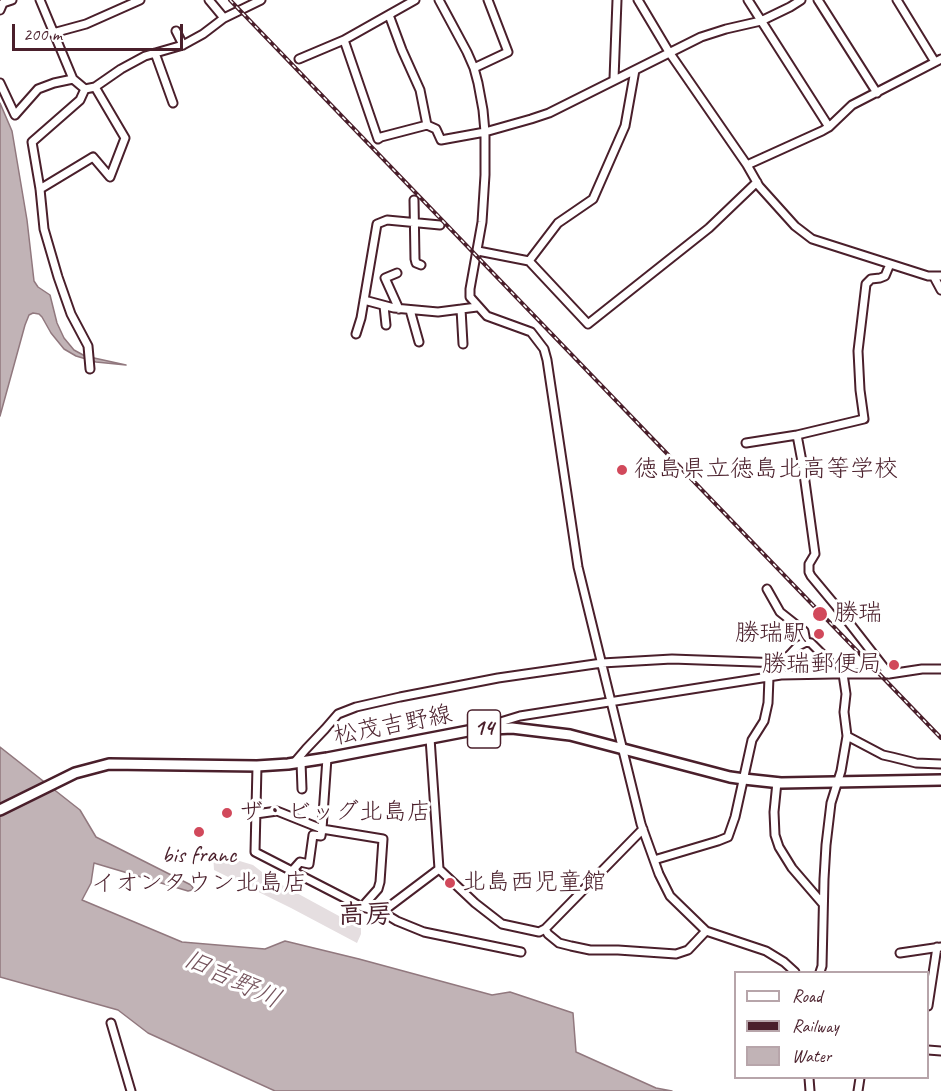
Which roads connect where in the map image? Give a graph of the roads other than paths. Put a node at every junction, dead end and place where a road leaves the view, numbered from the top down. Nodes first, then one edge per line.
1 (12, 0) edge
2 (40, 0) edge
3 (140, 0) edge
4 (209, 0) edge
5 (261, 0) edge
6 (415, 0) edge
7 (439, 0) edge
8 (488, 0) edge
9 (617, 0) edge
10 (638, 0) edge
11 (748, 0) edge
12 (801, 0) edge
13 (818, 0) edge
14 (897, 0) edge
15 (0, 10) edge
16 (389, 15) junction
17 (224, 18) junction
18 (761, 21) junction
19 (176, 31) dead end
20 (53, 33) junction
21 (344, 40) junction
22 (183, 45) junction
23 (669, 52) junction
24 (155, 53) junction
25 (299, 59) dead end
26 (938, 60) edge
27 (474, 68) junction
28 (635, 70) junction
29 (73, 79) junction
30 (615, 79) junction
31 (0, 83) edge
32 (95, 87) junction
33 (85, 89) junction
34 (877, 93) junction
35 (173, 103) dead end
36 (427, 125) junction
37 (829, 127) junction
38 (485, 132) junction
39 (747, 165) junction
40 (758, 184) junction
41 (40, 189) junction
42 (414, 200) dead end
43 (414, 222) junction
44 (440, 225) dead end
45 (478, 251) junction
46 (529, 261) junction
47 (890, 264) junction
48 (421, 265) dead end
49 (397, 273) dead end
50 (937, 277) edge
51 (941, 290) edge
52 (364, 300) junction
53 (384, 306) junction
54 (477, 307) junction
55 (399, 309) junction
56 (461, 309) junction
57 (410, 310) junction
58 (386, 325) dead end
59 (357, 334) dead end
60 (419, 342) dead end
61 (463, 344) dead end
62 (90, 369) dead end
63 (797, 435) junction
64 (746, 443) dead end
65 (767, 589) dead end
66 (806, 642) junction
67 (602, 663) junction
68 (782, 663) junction
69 (941, 669) edge
70 (833, 674) junction
71 (843, 674) junction
72 (889, 674) junction
73 (781, 675) junction
74 (769, 677) junction
75 (611, 701) junction
76 (473, 730) junction
77 (847, 736) junction
78 (430, 738) junction
79 (622, 748) junction
80 (327, 758) junction
81 (298, 763) junction
82 (941, 764) edge
83 (256, 766) junction
84 (744, 779) junction
85 (941, 780) edge
86 (777, 782) junction
87 (838, 782) junction
88 (302, 789) dead end
89 (0, 810) edge
90 (256, 814) junction
91 (322, 829) junction
92 (643, 829) junction
93 (654, 860) junction
94 (438, 869) junction
95 (292, 871) junction
96 (823, 904) junction
97 (362, 907) junction
98 (382, 912) junction
99 (545, 929) junction
100 (706, 931) junction
101 (939, 947) edge
102 (521, 952) dead end
103 (900, 953) dead end
104 (794, 971) edge
105 (820, 971) edge
106 (929, 996) edge
107 (111, 1023) dead end
108 (131, 1091) edge

1 - 15 street
2 - 20 street
3 - 20 street
4 - 17 street
5 - 17 street
6 - 16 street
7 - 27 street
8 - 27 street
9 - 30 street
10 - 23 street
11 - 18 street
12 - 18 street
13 - 34 street
14 - 26 street
16 - 21 street
16 - 36 street
17 - 22 street
18 - 23 street
18 - 37 street
19 - 22 street
20 - 29 street
21 - 25 street
21 - 36 street
22 - 24 street
23 - 28 street
23 - 39 street
24 - 32 street
24 - 35 street
26 - 34 street
27 - 38 street
28 - 30 street
28 - 46 street
29 - 31 street
29 - 33 street
30 - 38 street
32 - 33 street
32 - 41 street
33 - 41 street
34 - 37 street
36 - 38 street
37 - 39 street
38 - 45 street
39 - 40 street
40 - 46 street
40 - 47 street
41 - 62 street
42 - 43 street
43 - 44 street
43 - 48 street
43 - 52 street
45 - 46 street
45 - 54 street
47 - 50 street
47 - 63 street
49 - 55 street
50 - 51 street
52 - 53 street
52 - 59 street
53 - 55 street
53 - 58 street
54 - 56 street
54 - 67 street
55 - 57 street
56 - 57 street
56 - 61 street
57 - 60 street
63 - 64 street
63 - 72 street
65 - 66 street
66 - 68 street
66 - 70 street
67 - 68 street
67 - 75 street
67 - 81 street
68 - 73 street
69 - 72 street
70 - 71 street
70 - 73 street
71 - 72 street
71 - 77 street
73 - 74 street
74 - 75 street
74 - 84 street
75 - 76 street
75 - 79 street
76 - 78 main road, 松茂吉野線 / 14
76 - 79 main road, 松茂吉野線 / 14
77 - 82 street
77 - 87 street
78 - 80 main road, 松茂吉野線 / 14
78 - 94 street
79 - 84 main road, 松茂吉野線 / 14
79 - 92 street
80 - 81 main road, 松茂吉野線 / 14
80 - 91 street
81 - 83 main road, 松茂吉野線 / 14
81 - 88 street
83 - 89 main road, 松茂吉野線 / 14
83 - 90 street
84 - 86 main road, 松茂吉野線 / 14
84 - 93 street
85 - 87 main road, 松茂吉野線 / 14
86 - 87 main road, 松茂吉野線 / 14
86 - 96 street
87 - 96 street
90 - 91 street
90 - 95 street
91 - 95 street
91 - 97 street
92 - 93 street
92 - 99 street
93 - 100 street
94 - 98 street
94 - 99 street
95 - 97 street
96 - 105 street
97 - 98 street
98 - 102 street
99 - 100 street
100 - 104 street
101 - 103 street
101 - 106 street
107 - 108 street

